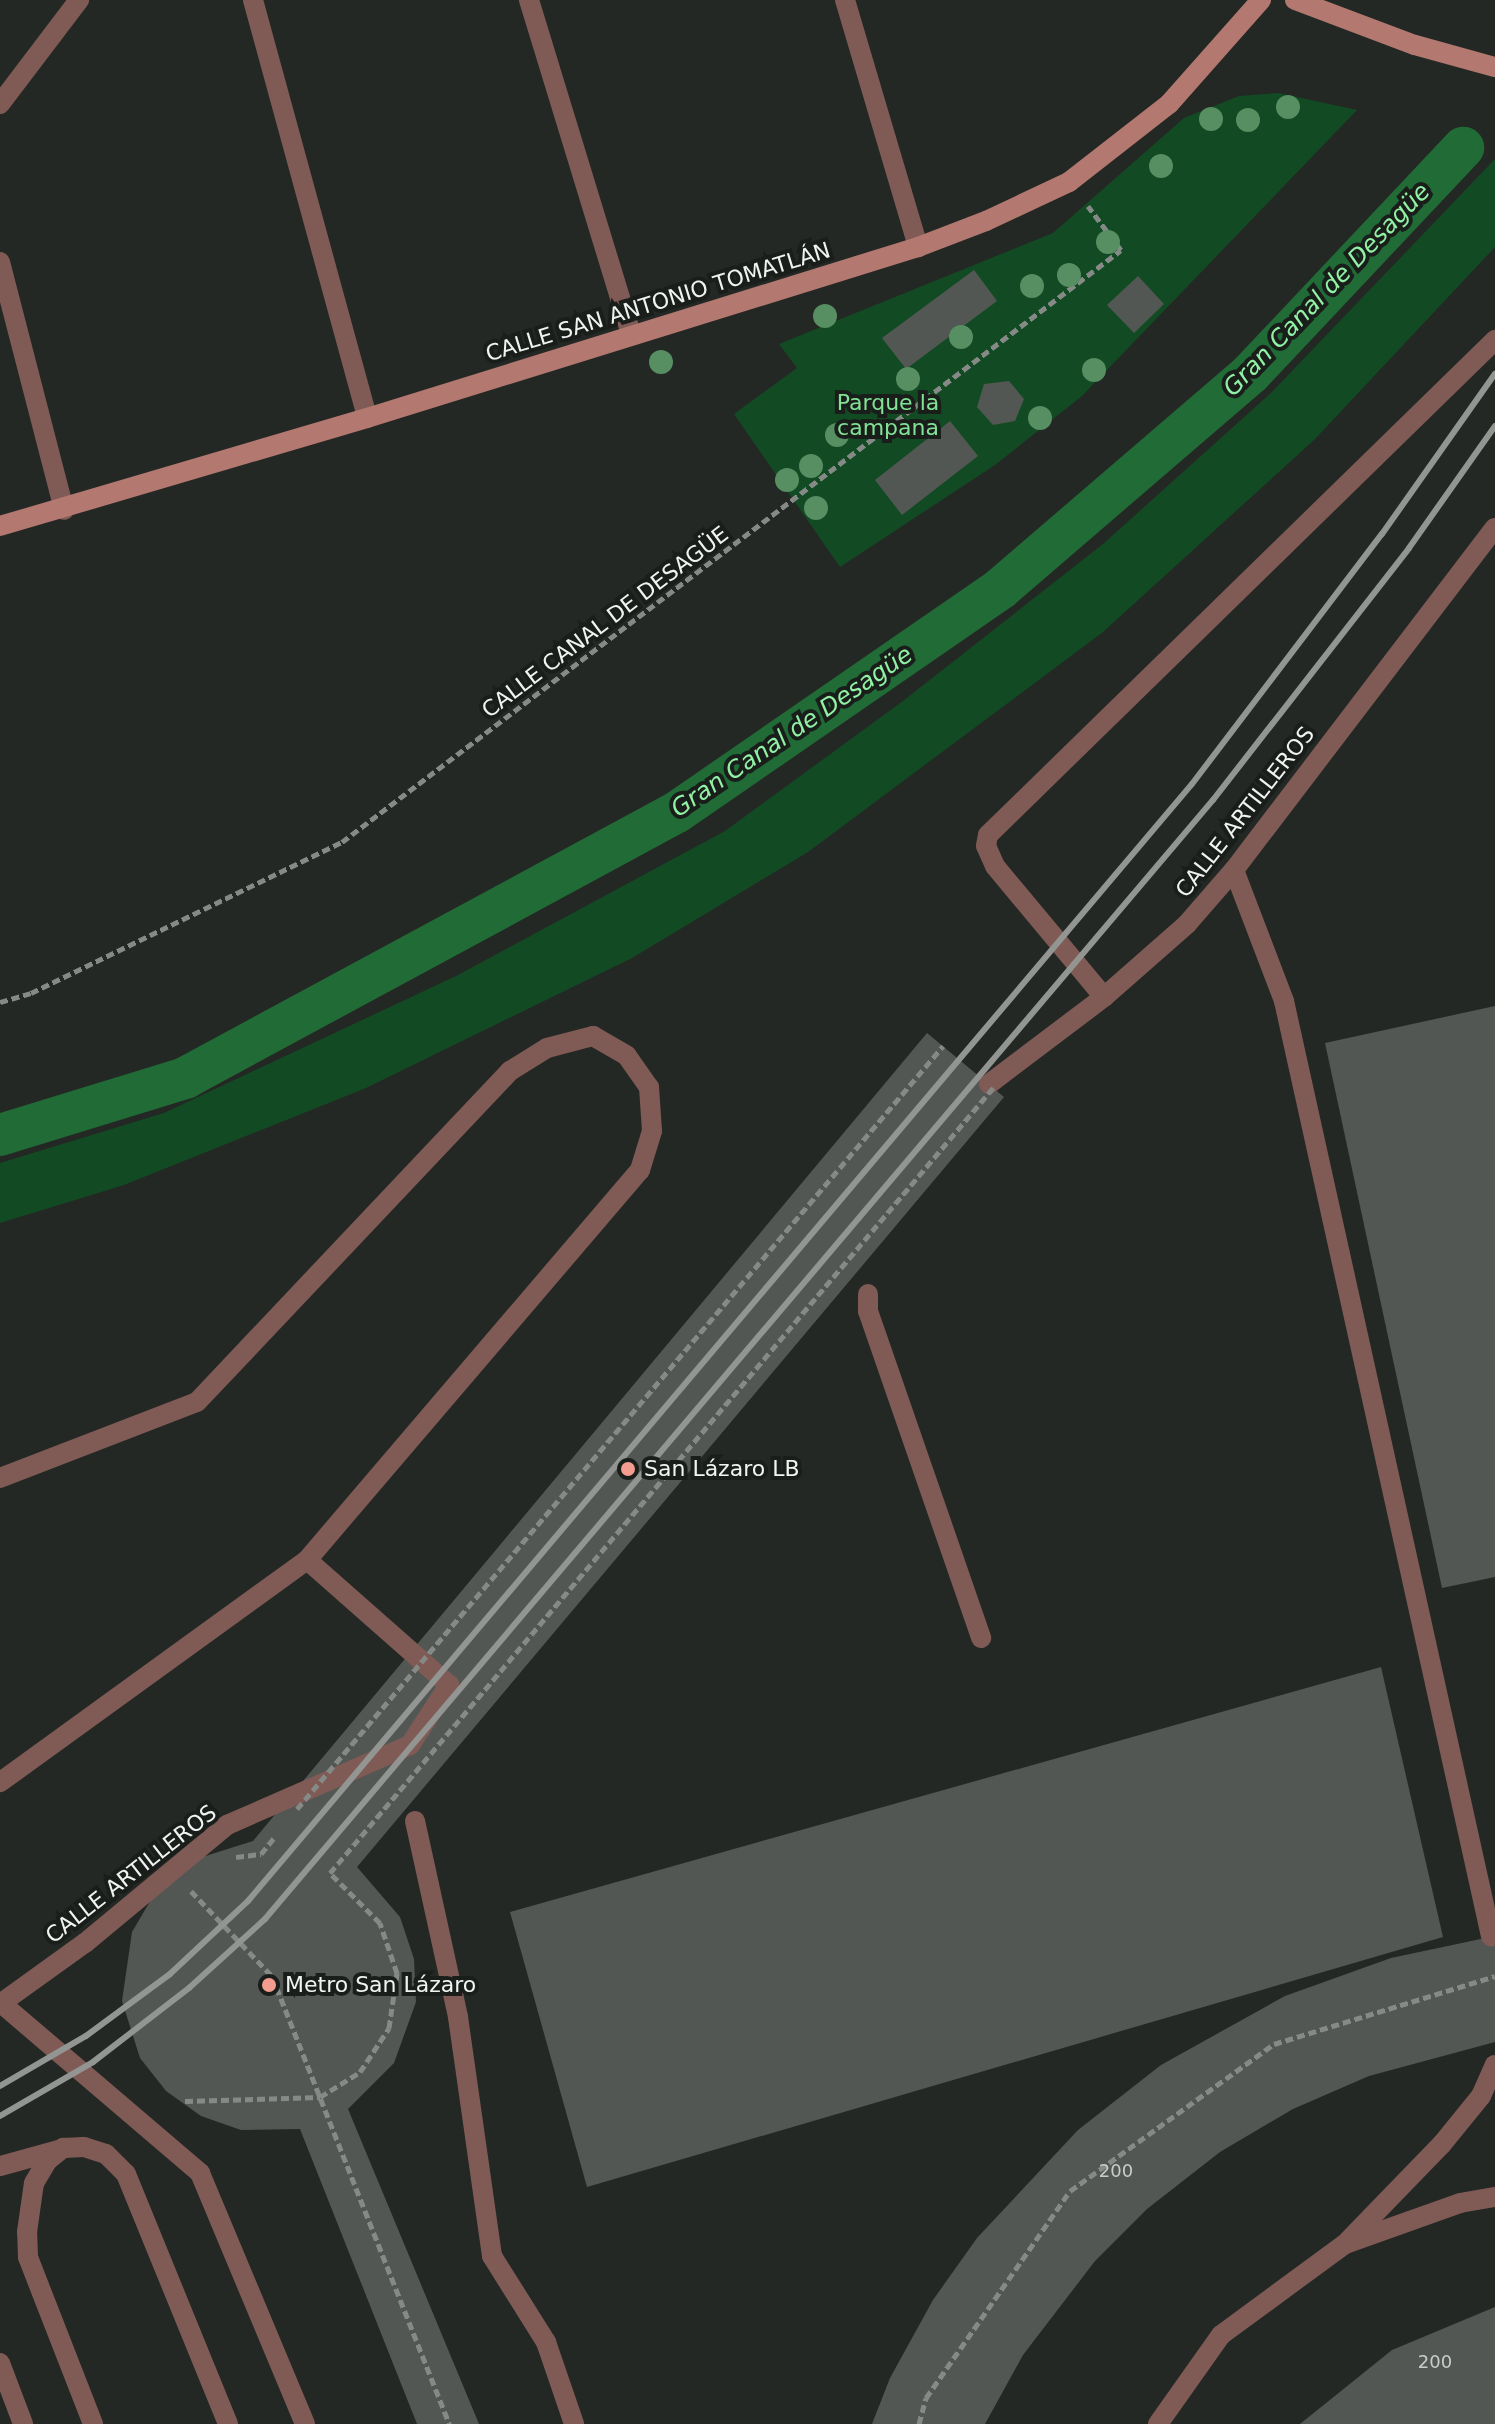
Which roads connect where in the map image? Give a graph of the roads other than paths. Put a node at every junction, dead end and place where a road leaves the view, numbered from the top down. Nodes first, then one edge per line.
1 (79, 0) edge
2 (253, 0) edge
3 (529, 0) edge
4 (845, 0) edge
5 (1261, 0) edge
6 (1295, 0) edge
7 (1495, 67) edge
8 (0, 104) edge
9 (918, 247) junction
10 (0, 262) edge
11 (631, 334) junction
12 (1495, 340) edge
13 (367, 418) junction
14 (64, 510) junction
15 (0, 526) edge
16 (1495, 528) edge
17 (1234, 870) junction
18 (1104, 997) junction
19 (991, 1086) road end
20 (868, 1294) dead end
21 (0, 1478) edge
22 (307, 1560) junction
23 (981, 1638) dead end
24 (0, 1782) edge
25 (415, 1821) dead end
26 (1491, 1936) dead end
27 (1, 2004) edge
28 (1495, 2065) edge
29 (63, 2148) junction
30 (0, 2166) edge
31 (1495, 2197) edge
32 (1345, 2244) junction
33 (0, 2363) edge
34 (23, 2424) edge
35 (93, 2424) edge
36 (228, 2424) edge
37 (305, 2424) edge
38 (574, 2424) edge
39 (1158, 2424) edge

1 - 8 street
2 - 13 street
3 - 11 street
4 - 9 street
5 - 9 street, CALLE SAN ANTONIO TOMATLÁN
6 - 7 street
9 - 11 street, CALLE SAN ANTONIO TOMATLÁN
10 - 14 street
11 - 13 street, CALLE SAN ANTONIO TOMATLÁN
12 - 18 street
13 - 14 street, CALLE SAN ANTONIO TOMATLÁN
14 - 15 street, CALLE SAN ANTONIO TOMATLÁN
16 - 17 street, CALLE ARTILLEROS
17 - 18 street, CALLE ARTILLEROS
17 - 26 street
18 - 19 street, CALLE ARTILLEROS
20 - 23 street
21 - 22 street
22 - 24 street
22 - 27 street, CALLE ARTILLEROS
25 - 38 street
27 - 37 street
28 - 32 street
29 - 30 street
29 - 35 street
29 - 36 street
31 - 32 street
32 - 39 street
33 - 34 street

